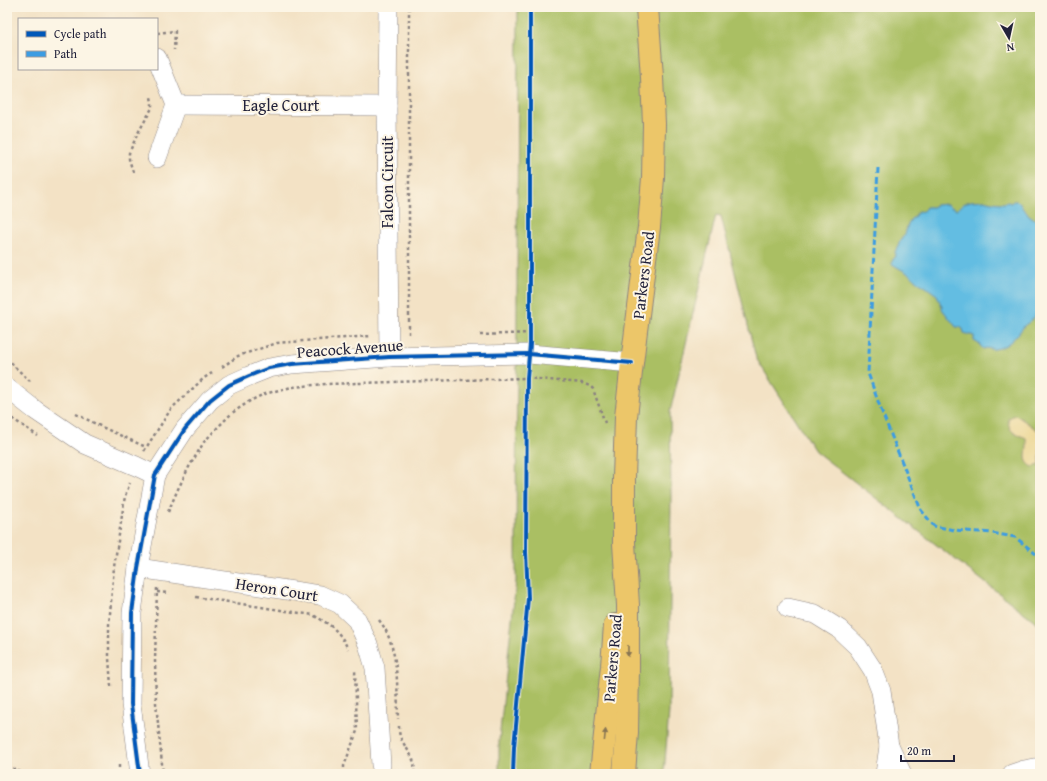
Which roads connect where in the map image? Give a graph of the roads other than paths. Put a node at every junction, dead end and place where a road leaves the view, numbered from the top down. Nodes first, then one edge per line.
1 (388, 7) edge
2 (646, 7) edge
3 (166, 55) edge
4 (176, 105) junction
5 (387, 106) junction
6 (157, 158) dead end
7 (389, 357) junction
8 (632, 363) junction
9 (7, 388) edge
10 (155, 475) junction
11 (624, 543) junction
12 (138, 568) junction
13 (788, 608) dead end
14 (890, 746) junction
15 (381, 765) dead end
16 (1040, 767) edge
17 (140, 774) edge
18 (601, 774) edge
19 (624, 774) edge
20 (885, 774) edge
21 (902, 774) edge
22 (1012, 774) edge

1 - 5 street, Falcon Circuit
2 - 8 main road, Parkers Road
3 - 4 street
4 - 5 street, Eagle Court
4 - 6 street
5 - 7 street, Falcon Circuit
7 - 8 street, Peacock Avenue
7 - 10 street, Peacock Avenue
8 - 11 main road, Parkers Road
9 - 10 street
10 - 12 street, Peacock Avenue
18 -> 11 main road, Parkers Road
11 -> 19 main road, Parkers Road
12 - 15 street, Heron Court
12 - 17 street, Peacock Avenue
13 - 14 street
14 - 20 street
14 - 21 street
16 - 22 street

